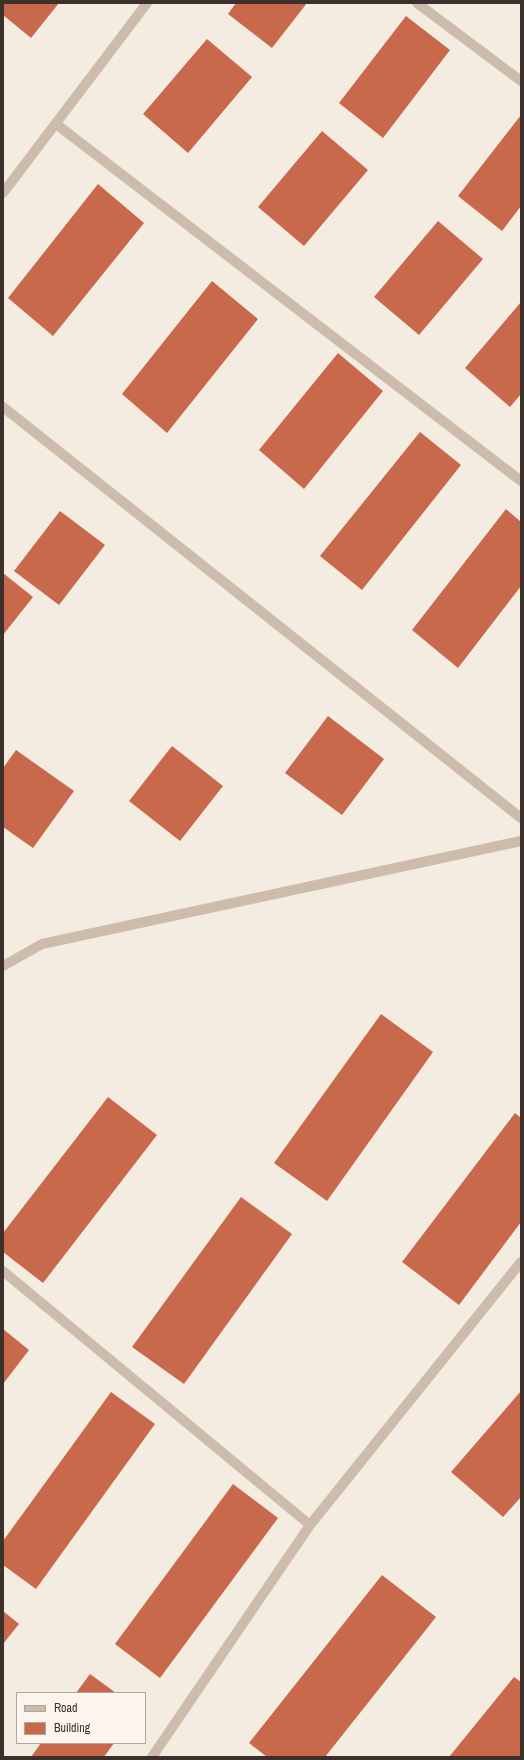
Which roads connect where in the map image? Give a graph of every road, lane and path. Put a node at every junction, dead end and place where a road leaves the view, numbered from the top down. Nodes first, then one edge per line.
1 (147, 3) edge
2 (417, 3) edge
3 (521, 81) edge
4 (56, 124) junction
5 (3, 193) edge
6 (3, 407) edge
7 (521, 481) edge
8 (521, 818) edge
9 (521, 841) edge
10 (3, 966) edge
11 (521, 1262) edge
12 (3, 1271) edge
13 (310, 1525) junction
14 (152, 1757) edge

1 - 4 street
2 - 3 street
4 - 5 street
4 - 7 street
6 - 8 street
9 - 10 street
11 - 13 street
12 - 13 street
13 - 14 street

